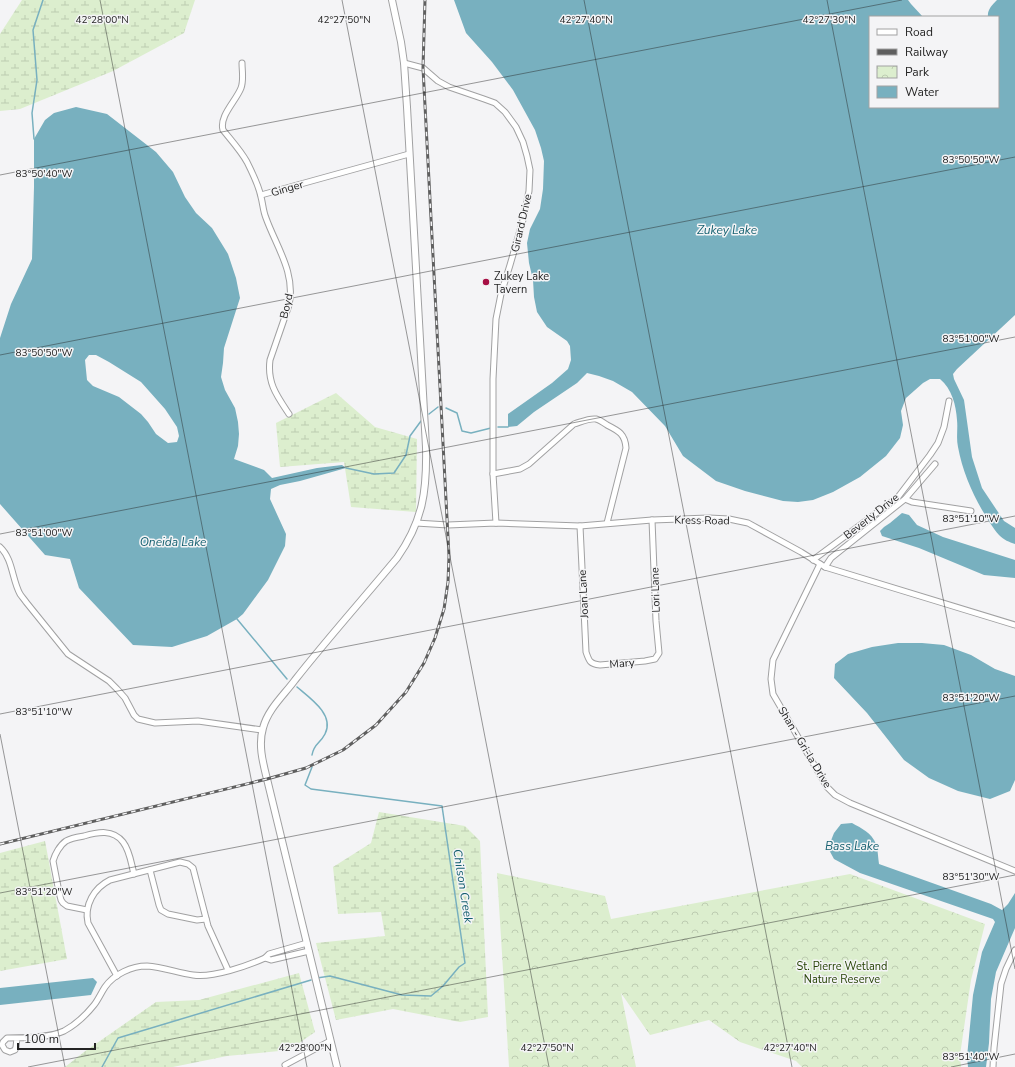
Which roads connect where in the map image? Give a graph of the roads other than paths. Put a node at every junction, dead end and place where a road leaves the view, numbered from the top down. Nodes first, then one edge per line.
1 (392, 0) edge
2 (242, 63) dead end
3 (404, 63) junction
4 (409, 154) junction
5 (261, 195) junction
6 (949, 400) dead end
7 (289, 414) dead end
8 (936, 464) dead end
9 (493, 474) junction
10 (905, 499) junction
11 (971, 511) dead end
12 (652, 520) junction
13 (416, 523) junction
14 (496, 523) junction
15 (607, 523) junction
16 (580, 526) junction
17 (0, 547) edge
18 (813, 560) junction
19 (823, 566) junction
20 (1015, 624) edge
21 (655, 659) joint
22 (590, 661) joint
23 (262, 730) junction
24 (150, 870) junction
25 (1015, 870) edge
26 (134, 874) junction
27 (87, 910) junction
28 (206, 919) junction
29 (307, 943) junction
30 (1015, 950) edge
31 (309, 951) junction
32 (265, 958) junction
33 (228, 970) junction
34 (117, 976) junction
35 (17, 1038) dead end
36 (330, 1041) junction
37 (285, 1065) dead end
38 (337, 1067) edge
39 (993, 1067) edge

1 - 3 main road
2 - 5 street, Ginger
3 - 4 main road
3 - 9 street, Girard Drive
4 - 5 street, Ginger
4 - 13 main road
5 - 7 street, Boyd
6 - 18 street, Beverly Drive
8 - 10 street, Shan - Gri-la Drive
9 - 14 street, Girard Drive
9 - 15 street
10 - 11 street
10 - 19 street, Shan - Gri-la Drive
12 - 15 street, Kress Road
12 - 18 street, Kress Road
12 - 21 street, Lori Lane
13 - 14 street, Kress Road
13 - 23 main road
14 - 16 street, Kress Road
15 - 16 street, Kress Road
16 - 22 street, Joan Lane
17 - 23 street
18 - 19 street, Kress Road
19 - 20 street, Kress Road
19 - 25 street, Shan - Gri-la Drive
21 - 22 street, Mary
23 - 29 main road
24 - 26 street
24 - 28 street
24 - 28 street
26 - 27 street
26 - 27 street
27 - 34 street
28 - 33 street
29 - 31 main road
29 - 32 street
30 - 39 street
31 - 32 street
31 - 36 main road
32 - 33 street
33 - 34 street
34 - 35 street
36 - 37 street
36 - 38 main road

